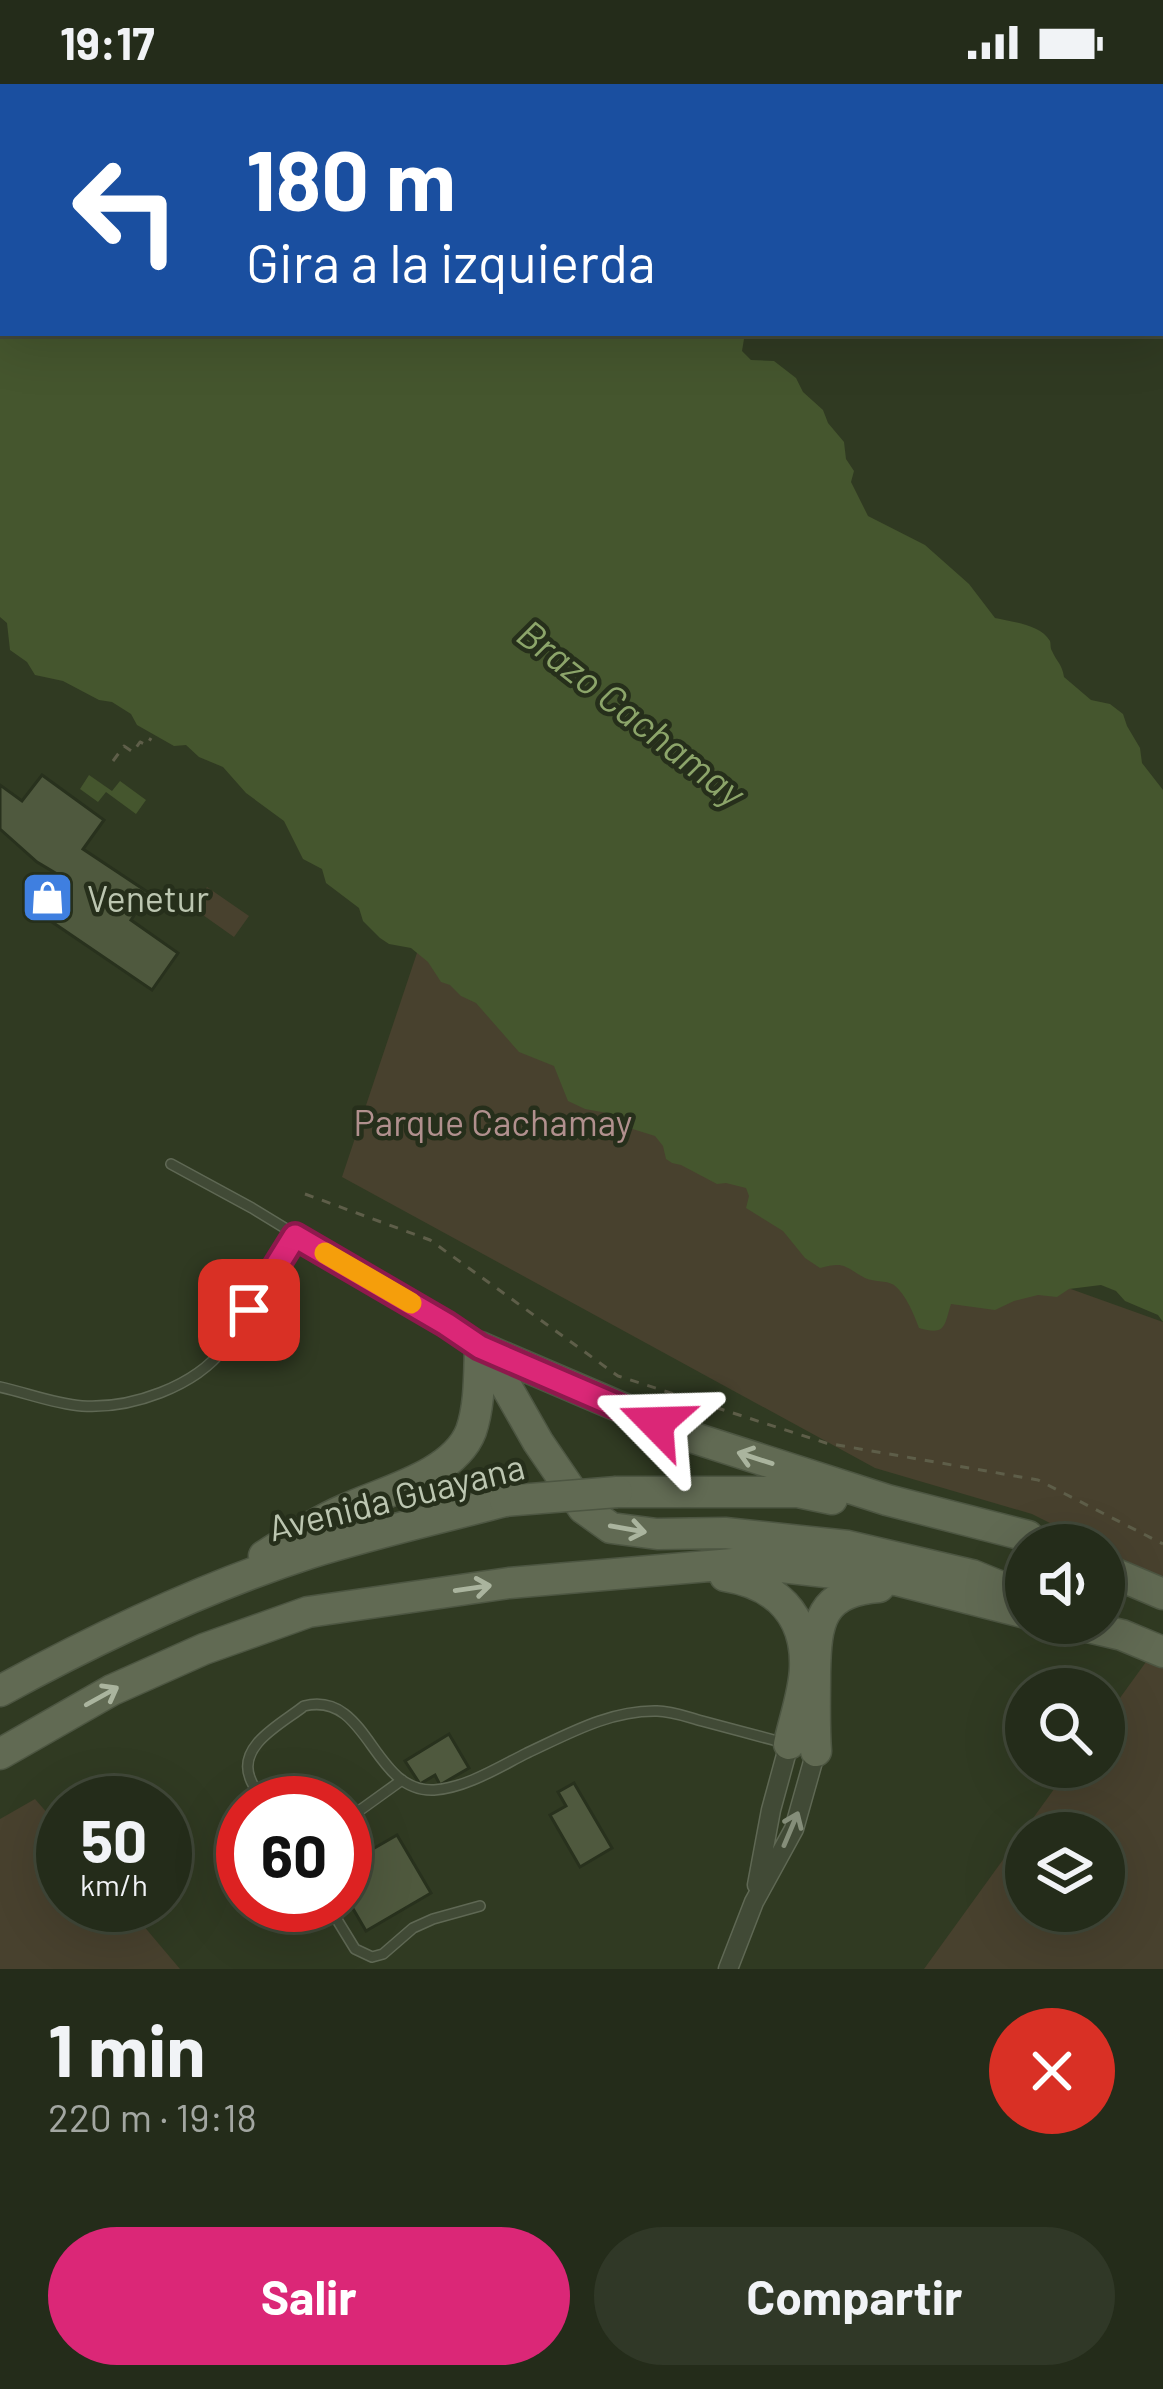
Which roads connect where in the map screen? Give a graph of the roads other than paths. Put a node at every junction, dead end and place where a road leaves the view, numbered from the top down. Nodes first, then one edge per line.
1 (171, 1164) dead end
2 (295, 1236) junction
3 (480, 1347) junction
4 (0, 1387) edge
5 (1005, 1532) edge
6 (1005, 1534) edge
7 (672, 1567) junction
8 (1125, 1578) edge
9 (1005, 1588) edge
10 (208, 1591) junction
11 (1163, 1594) edge
12 (949, 1595) junction
13 (1005, 1608) edge
14 (1125, 1636) edge
15 (1163, 1652) edge
16 (0, 1691) edge
17 (802, 1748) junction
18 (0, 1754) edge
19 (249, 1776) edge
20 (402, 1780) junction
21 (372, 1803) edge
22 (754, 1902) junction
23 (480, 1906) dead end
24 (345, 1932) edge
25 (728, 1969) edge

1 - 2 lane
2 - 3 lane
2 - 4 lane
5 -> 3 main road
3 -> 9 main road
3 - 10 main road
6 - 10 main road, Avenida Guayana, bridge
7 - 12 main road
7 - 17 main road
18 -> 7 main road
8 - 11 main road
10 - 16 main road, Avenida Guayana
12 - 13 main road
12 - 17 main road
14 - 15 main road
17 - 20 lane
17 - 22 street
22 -> 17 street
19 - 20 lane
20 - 21 lane
22 - 25 street
23 - 24 lane

